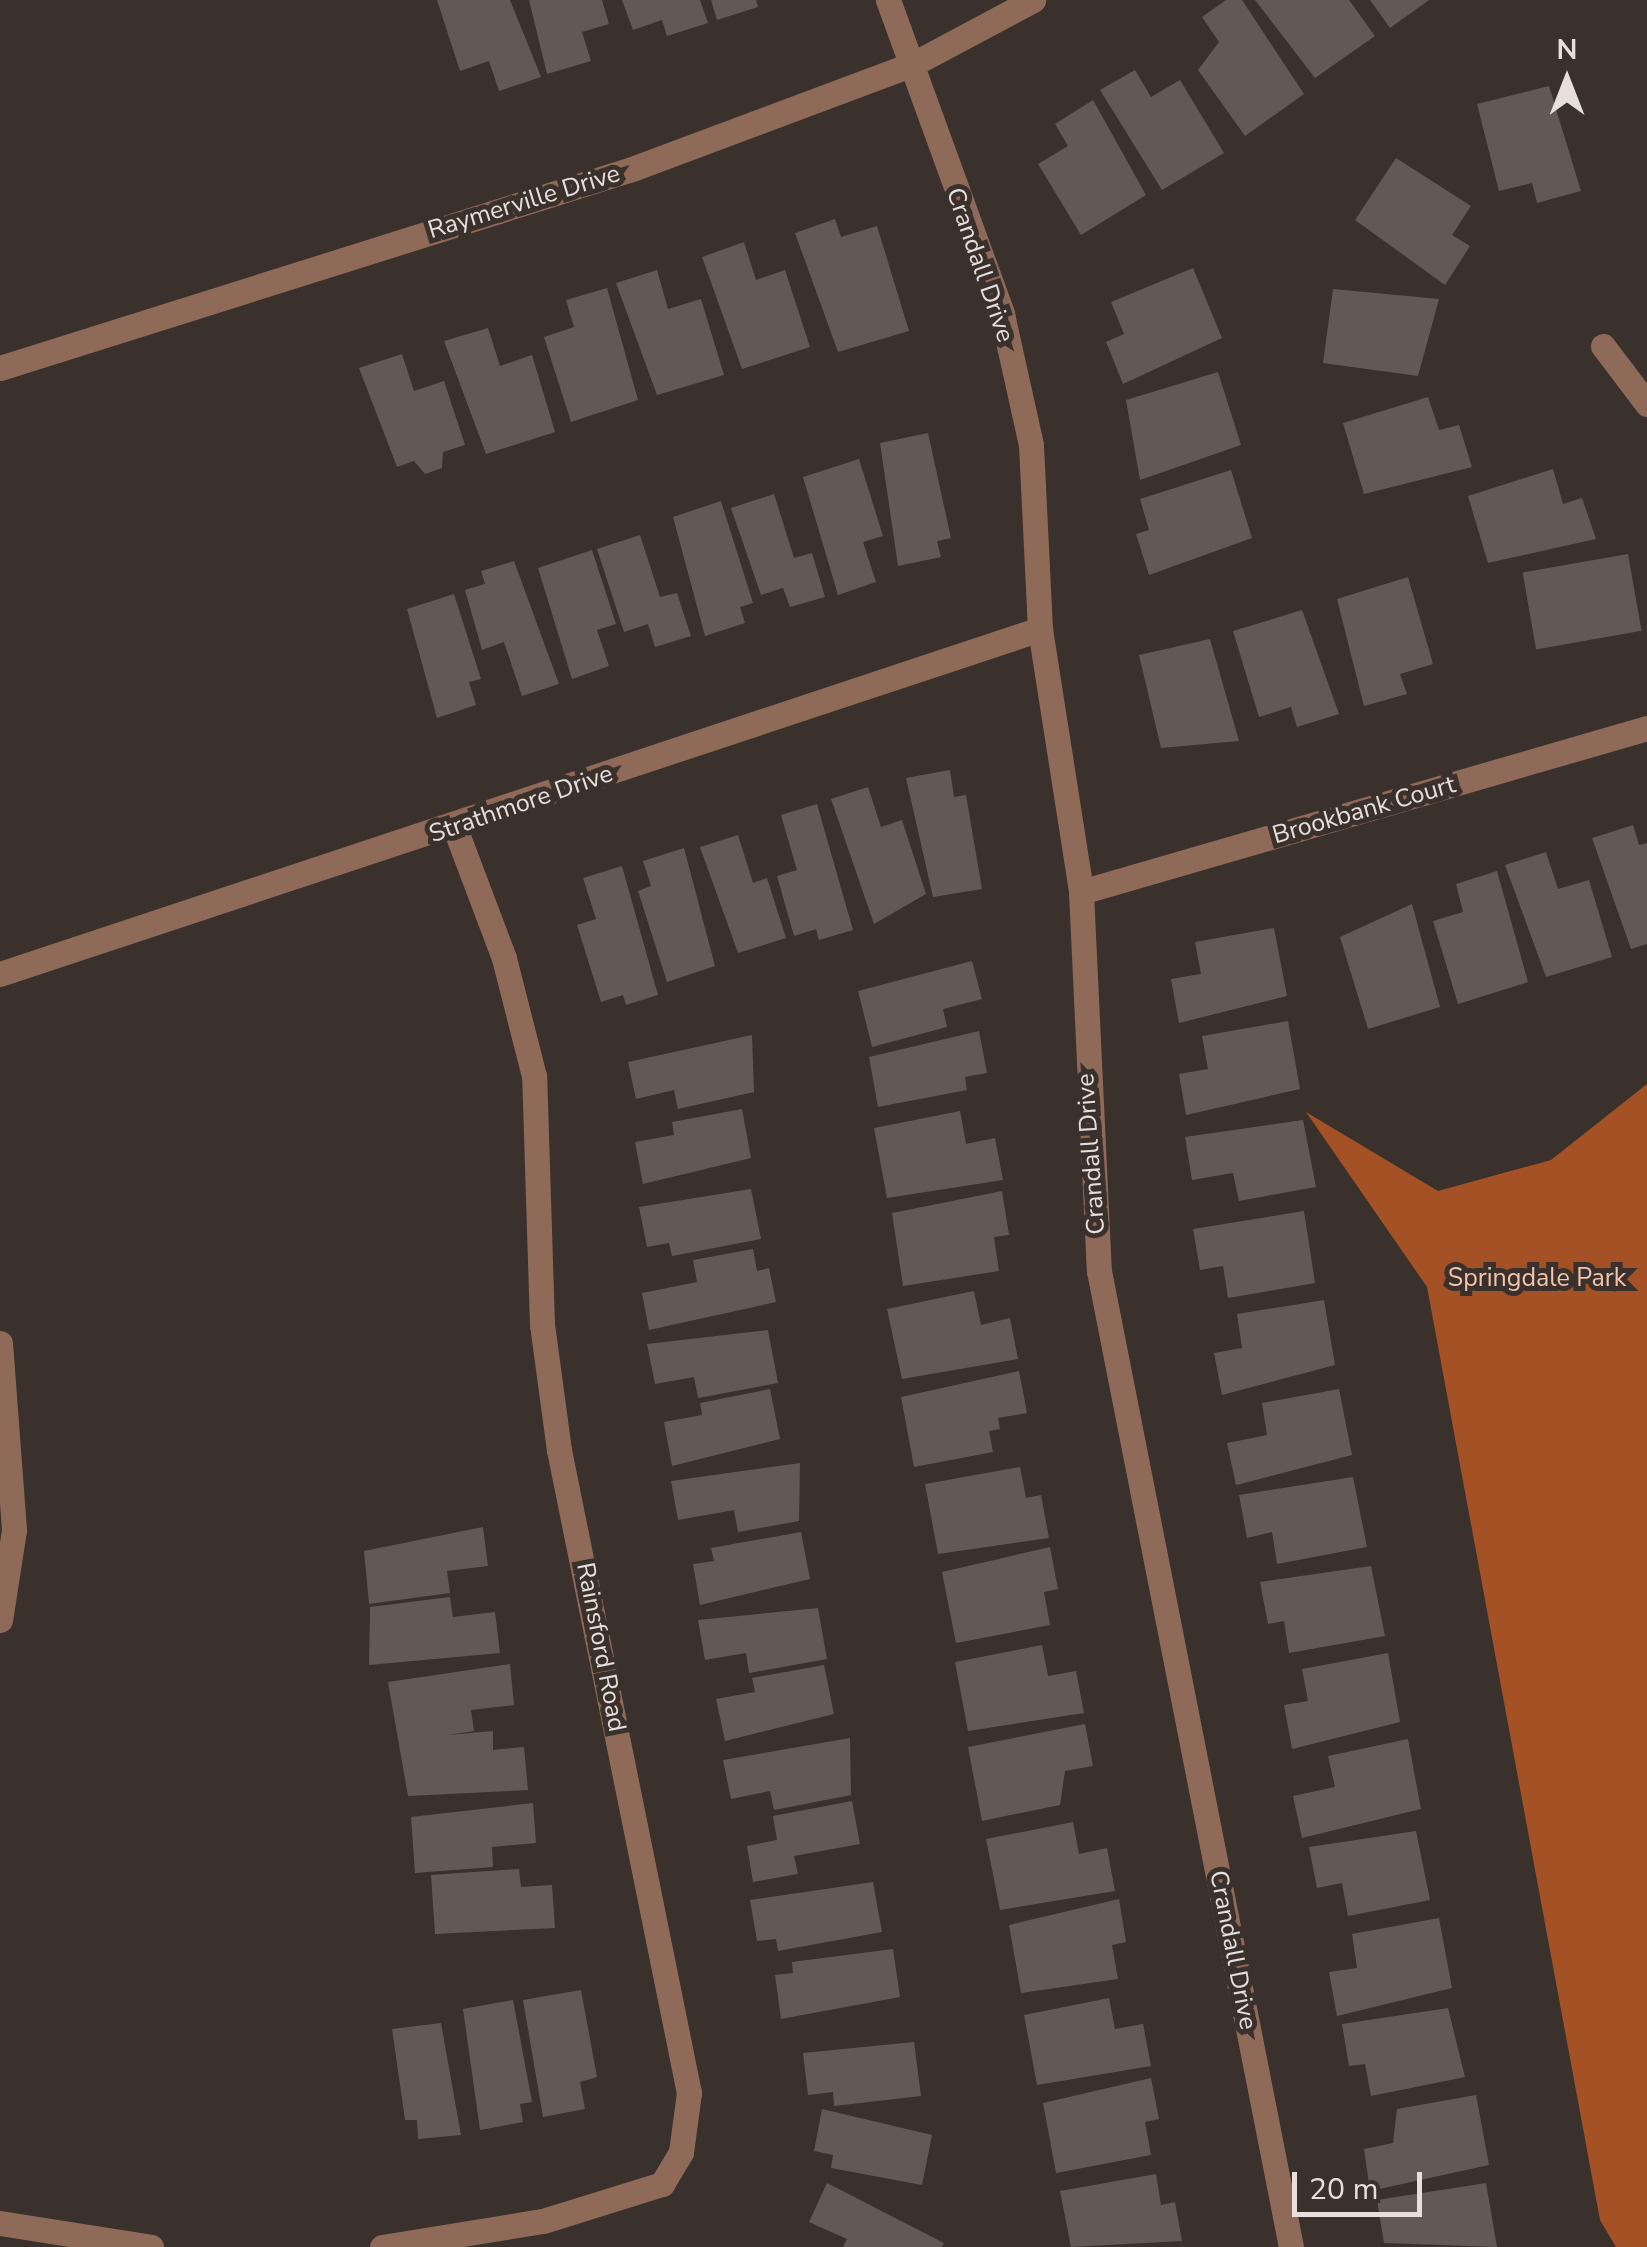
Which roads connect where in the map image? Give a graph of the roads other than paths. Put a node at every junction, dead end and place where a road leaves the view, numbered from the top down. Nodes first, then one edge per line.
1 (888, 0) edge
2 (1033, 0) edge
3 (915, 63) junction
4 (1603, 346) dead end
5 (0, 368) edge
6 (1647, 404) edge
7 (1040, 628) junction
8 (1647, 728) edge
9 (454, 826) junction
10 (1081, 892) junction
11 (0, 974) edge
12 (0, 1343) edge
13 (0, 1620) edge
14 (0, 2223) edge
15 (150, 2247) edge
16 (382, 2247) edge
17 (1291, 2247) edge

1 - 3 street, Crandall Drive
2 - 3 street, Raymerville Drive
3 - 5 street, Raymerville Drive
3 - 7 street, Crandall Drive
4 - 6 street
7 - 9 street, Strathmore Drive
7 - 10 street, Crandall Drive
8 - 10 street, Brookbank Court
9 - 11 street, Strathmore Drive
9 - 16 street, Rainsford Road
10 - 17 street, Crandall Drive
12 - 13 street
14 - 15 street

